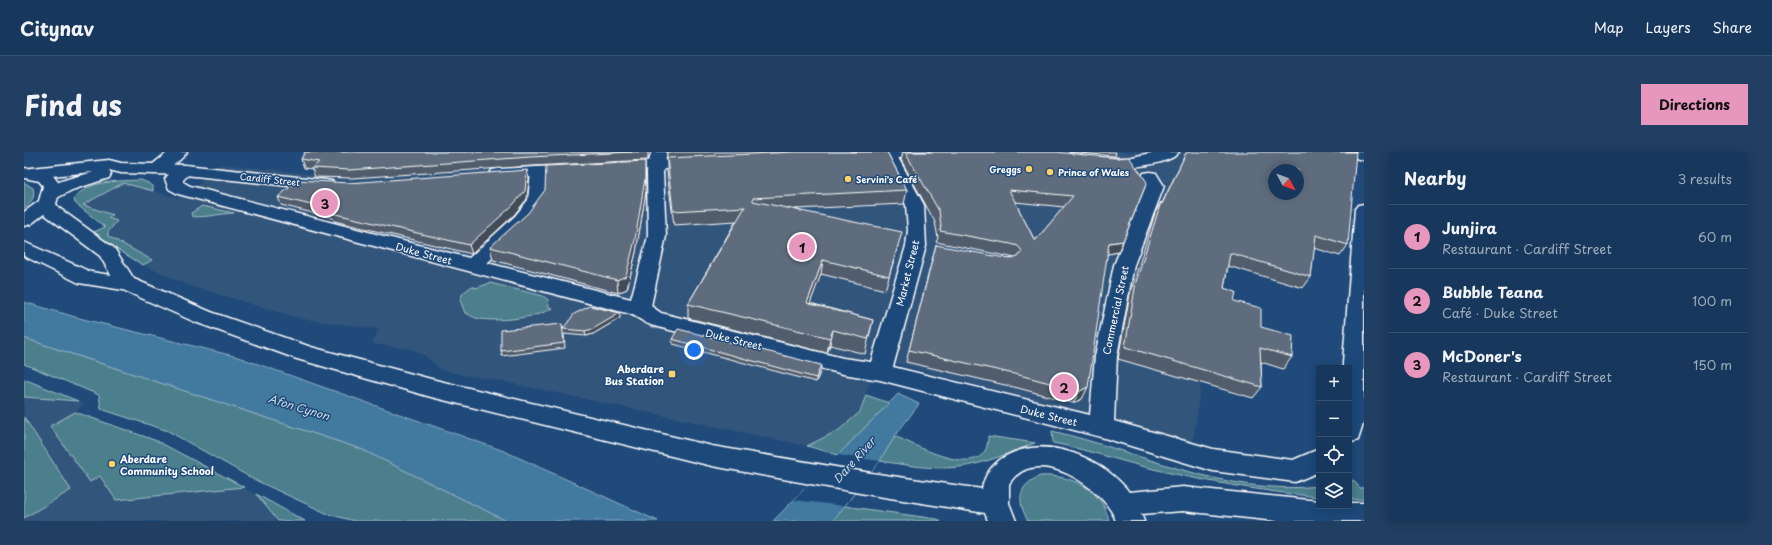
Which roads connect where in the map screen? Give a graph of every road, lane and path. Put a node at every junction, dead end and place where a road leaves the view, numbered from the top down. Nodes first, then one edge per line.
1 (179, 152) edge
2 (922, 152) edge
3 (1171, 152) edge
4 (1347, 152) edge
5 (888, 154) junction
6 (839, 156) edge
7 (1364, 156) edge
8 (658, 159) edge
9 (1088, 161) edge
10 (715, 162) edge
11 (121, 168) junction
12 (156, 168) junction
13 (185, 170) junction
14 (539, 172) junction
15 (27, 173) edge
16 (485, 175) edge
17 (1150, 176) dead end
18 (345, 185) edge
19 (49, 199) junction
20 (1364, 209) edge
21 (24, 220) edge
22 (24, 248) edge
23 (473, 265) junction
24 (127, 284) junction
25 (640, 307) junction
26 (880, 372) junction
27 (1361, 395) edge
28 (1352, 424) edge
29 (1101, 427) junction
30 (1316, 461) edge
31 (999, 512) edge
32 (1126, 513) edge
33 (1364, 515) edge

1 - 12 street
2 - 5 street
3 - 9 street
4 - 7 street
5 - 6 street
5 - 26 street, Market Street
8 - 10 street
8 - 14 street
8 - 25 street
11 - 12 street, Cardiff Street
11 - 15 street, Cardiff Street
11 - 19 street, Cardiff Street
12 - 13 street, Cardiff Street
13 - 18 street, Cardiff Street
13 - 23 street, Duke Street
14 - 16 street
14 - 23 street
15 - 19 street
17 - 29 street, Commercial Street
19 - 21 street, Cardiff Street
19 - 24 street
20 - 27 street
22 - 24 street
23 - 25 street, Duke Street
24 - 31 street
25 - 26 street, Duke Street
26 - 29 street, Duke Street
27 - 28 street
29 - 30 street, Duke Street
31 - 32 street
32 - 33 street

